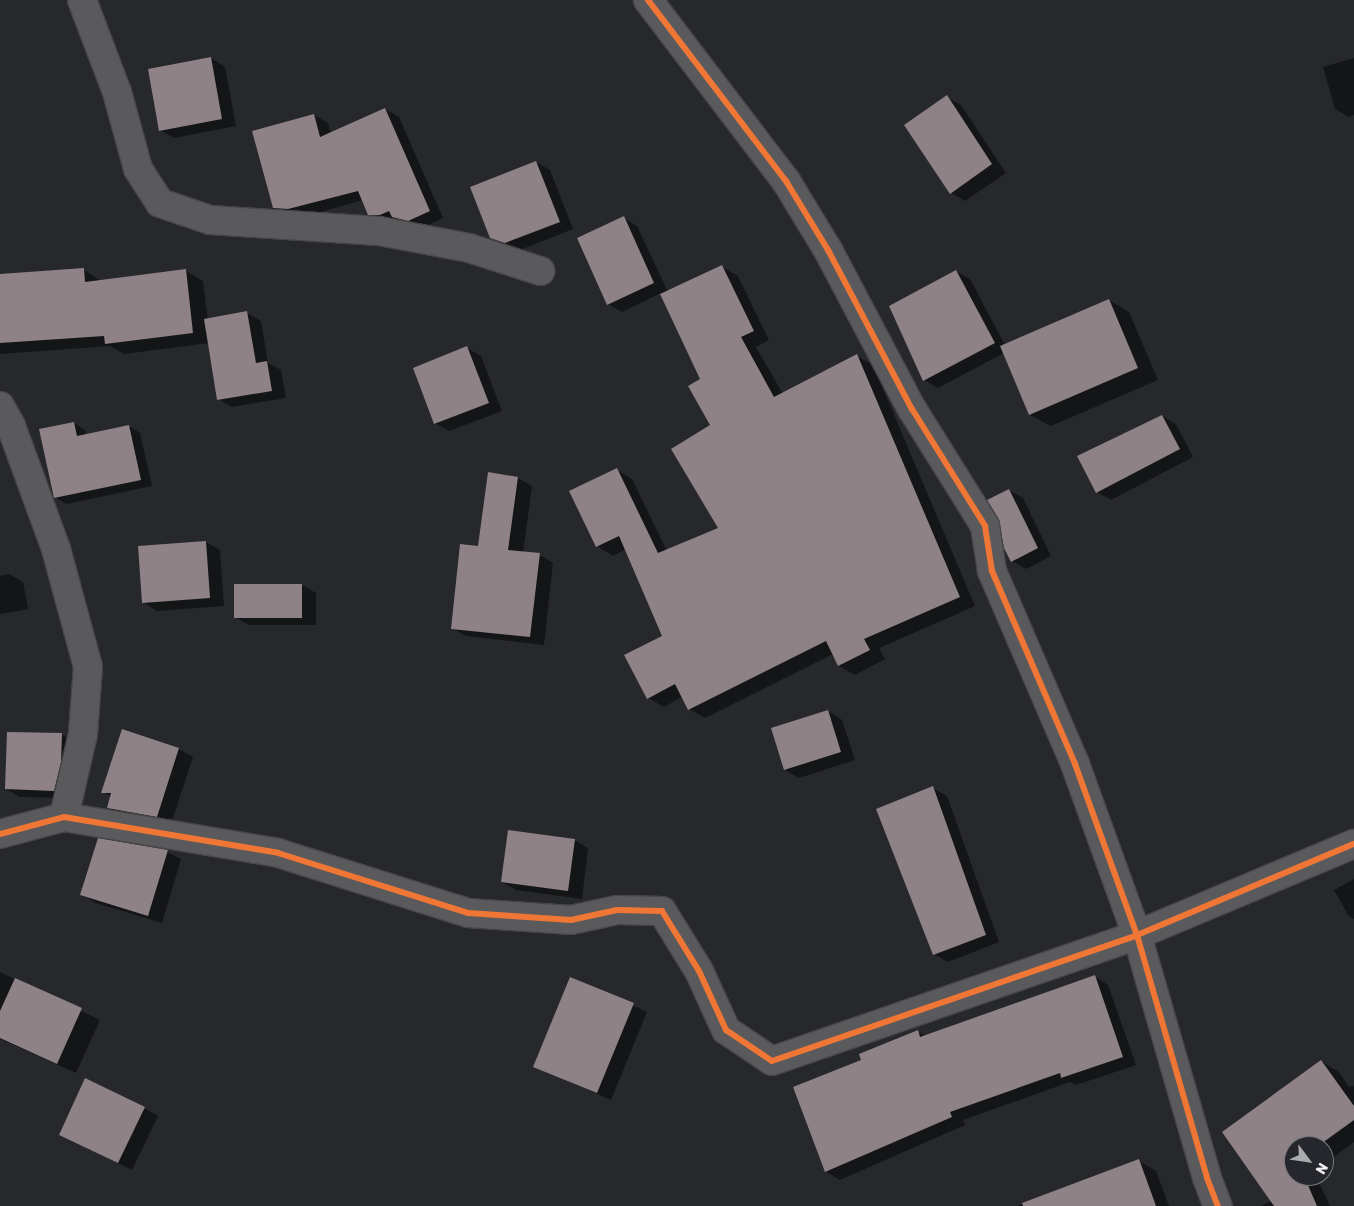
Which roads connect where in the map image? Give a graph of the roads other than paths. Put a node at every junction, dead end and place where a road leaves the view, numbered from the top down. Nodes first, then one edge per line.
1 (82, 0) edge
2 (648, 0) edge
3 (540, 271) dead end
4 (0, 406) edge
5 (64, 817) junction
6 (0, 834) edge
7 (1354, 844) edge
8 (1137, 935) junction
9 (1218, 1206) edge

1 - 3 street
2 - 8 street
4 - 5 street
5 - 6 street
5 - 8 street
7 - 8 street
8 - 9 street

